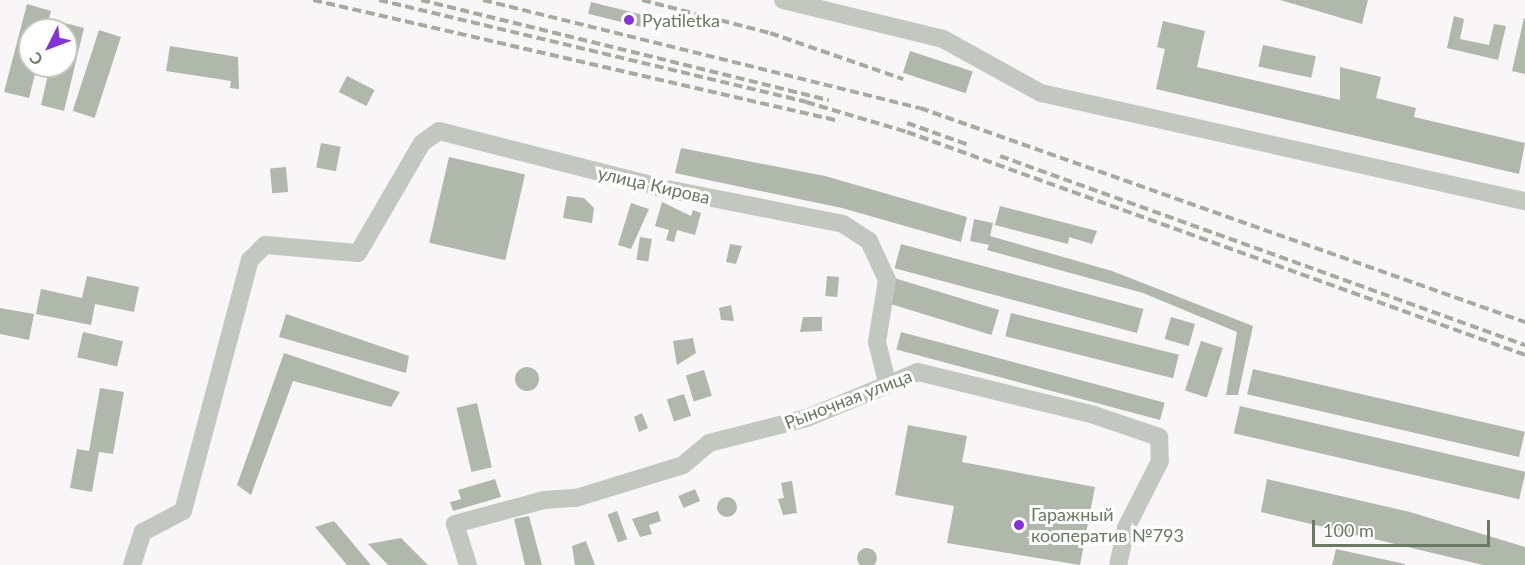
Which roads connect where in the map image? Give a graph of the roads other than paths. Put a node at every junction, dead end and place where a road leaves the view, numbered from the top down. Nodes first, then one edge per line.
1 (783, 0) edge
2 (1525, 201) edge
3 (887, 382) junction
4 (132, 565) edge
5 (468, 565) edge
6 (1119, 565) edge

1 - 2 street
3 - 4 street, улица Кирова
3 - 5 street, Рыночная улица
3 - 6 street, Рыночная улица

